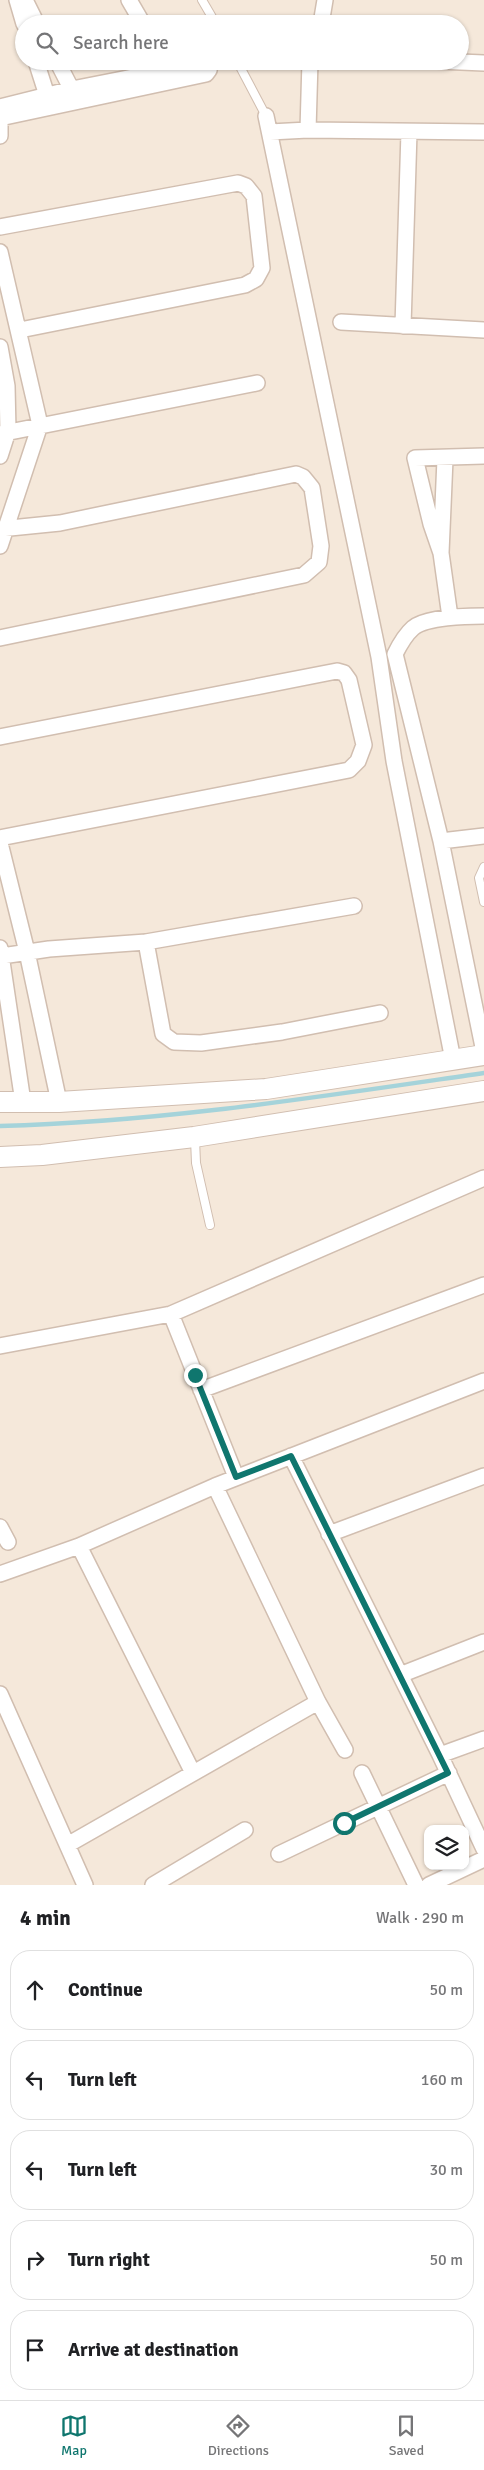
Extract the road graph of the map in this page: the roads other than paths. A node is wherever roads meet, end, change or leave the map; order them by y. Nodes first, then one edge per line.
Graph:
1 (17, 0) edge
2 (25, 0) edge
3 (129, 0) edge
4 (202, 0) edge
5 (325, 0) edge
6 (21, 15) edge
7 (33, 15) edge
8 (138, 15) edge
9 (211, 15) edge
10 (322, 15) edge
11 (469, 62) edge
12 (484, 63) edge
13 (39, 70) edge
14 (62, 70) edge
15 (242, 70) edge
16 (310, 70) edge
17 (170, 71) edge
18 (74, 95) junction
19 (49, 102) junction
20 (0, 107) edge
21 (266, 116) joint
22 (0, 118) edge
23 (0, 122) edge
24 (308, 130) junction
25 (270, 132) junction
26 (409, 132) junction
27 (484, 132) edge
28 (0, 136) edge
29 (0, 227) edge
30 (0, 252) edge
31 (341, 322) dead end
32 (403, 326) junction
33 (20, 330) junction
34 (484, 330) edge
35 (0, 347) edge
36 (257, 383) dead end
37 (40, 425) junction
38 (4, 433) edge
39 (0, 456) edge
40 (484, 456) edge
41 (445, 459) junction
42 (3, 530) edge
43 (0, 546) edge
44 (441, 553) junction
45 (484, 616) edge
46 (450, 617) junction
47 (0, 638) edge
48 (0, 737) edge
49 (484, 836) edge
50 (0, 838) edge
51 (441, 841) junction
52 (0, 843) edge
53 (484, 867) edge
54 (484, 902) edge
55 (354, 906) dead end
56 (146, 942) junction
57 (1, 952) edge
58 (27, 952) junction
59 (380, 1013) dead end
60 (484, 1054) edge
61 (454, 1060) junction
62 (484, 1091) edge
63 (0, 1102) edge
64 (23, 1102) junction
65 (59, 1102) junction
66 (194, 1136) junction
67 (0, 1157) edge
68 (484, 1178) edge
69 (210, 1225) dead end
70 (484, 1285) edge
71 (171, 1314) junction
72 (0, 1346) edge
73 (484, 1381) edge
74 (201, 1390) junction
75 (291, 1456) junction
76 (484, 1476) edge
77 (236, 1477) junction
78 (215, 1486) junction
79 (0, 1527) edge
80 (329, 1534) junction
81 (8, 1542) dead end
82 (80, 1546) junction
83 (0, 1574) edge
84 (484, 1642) edge
85 (400, 1676) junction
86 (0, 1694) edge
87 (318, 1702) junction
88 (484, 1739) edge
89 (345, 1750) dead end
90 (440, 1756) junction
91 (193, 1773) junction
92 (362, 1773) dead end
93 (448, 1773) junction
94 (377, 1807) junction
95 (478, 1827) edge
96 (245, 1830) dead end
97 (69, 1844) junction
98 (484, 1850) edge
99 (278, 1854) dead end
100 (484, 1859) edge
101 (85, 1885) edge
102 (153, 1885) edge
103 (416, 1885) edge
104 (429, 1885) edge

1 - 6 street
2 - 7 street
3 - 8 street
4 - 9 lane
5 - 10 street
11 - 12 street
13 - 19 street
14 - 18 street
15 - 21 lane
16 - 24 street
17 - 18 street
18 - 19 street
19 - 20 street
19 - 22 street
21 - 25 street
23 - 28 street
24 - 25 street
24 - 26 street
25 - 61 street
26 - 27 street
26 - 32 street
29 - 33 street
30 - 33 street
31 - 32 street
32 - 34 street
33 - 37 street
35 - 38 street
36 - 37 street
37 - 38 street
37 - 42 street
38 - 39 street
40 - 41 street
41 - 44 street
41 - 44 street
42 - 43 street
42 - 47 street
44 - 46 street
45 - 46 street
46 - 51 street
48 - 50 street
49 - 51 street
51 - 60 street
52 - 58 street
53 - 54 lane
55 - 56 street
56 - 58 street
56 - 59 street
57 - 58 street
57 - 64 street
58 - 65 street
60 - 61 street
61 - 65 street
62 - 66 street
63 - 64 street
64 - 65 street
66 - 67 street
66 - 69 lane
68 - 71 street
70 - 74 street
71 - 72 street
71 - 74 street
73 - 75 street
74 - 77 street
75 - 77 street
75 - 80 street
76 - 80 street
77 - 78 street
78 - 82 street
78 - 87 street
79 - 81 street
80 - 85 street
82 - 83 street
82 - 91 street
84 - 85 street
85 - 90 street
86 - 97 street
87 - 89 street
87 - 91 street
88 - 90 street
90 - 93 street
91 - 97 street
92 - 94 street
93 - 94 street
93 - 95 street
94 - 99 street
94 - 103 street
95 - 98 street
96 - 102 street
97 - 101 street
100 - 104 street

